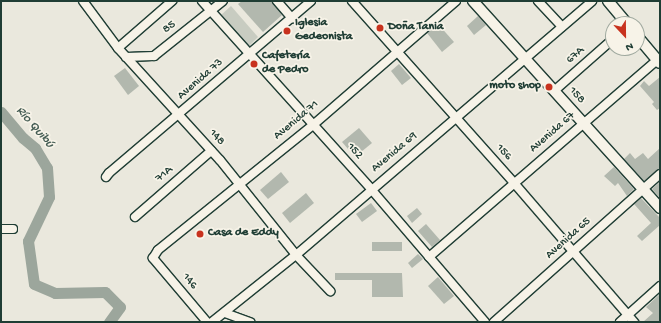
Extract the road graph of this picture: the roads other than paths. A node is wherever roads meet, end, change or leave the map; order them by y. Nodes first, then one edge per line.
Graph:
1 (83, 1) edge
2 (172, 1) edge
3 (202, 1) edge
4 (223, 1) edge
5 (277, 1) edge
6 (311, 1) edge
7 (352, 1) edge
8 (456, 1) edge
9 (473, 1) edge
10 (538, 1) edge
11 (592, 1) edge
12 (608, 1) edge
13 (211, 11) junction
14 (620, 16) edge
15 (292, 18) junction
16 (562, 27) junction
17 (645, 45) edge
18 (605, 46) edge
19 (118, 48) junction
20 (397, 51) junction
21 (250, 54) junction
22 (126, 57) junction
23 (526, 58) junction
24 (659, 61) edge
25 (554, 90) junction
26 (179, 115) junction
27 (456, 118) junction
28 (583, 124) junction
29 (313, 125) junction
30 (211, 151) junction
31 (660, 174) edge
32 (106, 177) dead end
33 (514, 183) junction
34 (241, 184) junction
35 (371, 189) junction
36 (643, 190) junction
37 (660, 208) edge
38 (135, 217) dead end
39 (14, 228) dead end
40 (1, 229) edge
41 (574, 251) junction
42 (296, 255) junction
43 (429, 257) junction
44 (153, 258) joint
45 (660, 286) edge
46 (330, 291) dead end
47 (225, 313) junction
48 (628, 315) junction
49 (207, 322) edge
50 (212, 322) edge
51 (250, 322) edge
52 (485, 322) edge
53 (494, 322) edge
54 (620, 322) edge
55 (634, 322) edge

1 - 19 street, 148
2 - 19 street
3 - 13 street, 152
4 - 13 street, 85
5 - 15 street
6 - 15 street, Avenida 73
7 - 20 street, 156
8 - 20 street, Avenida 71
9 - 23 main road, 158
10 - 16 street
11 - 16 street, Avenida 69
12 - 14 main road
13 - 21 street, 152
13 - 22 street, 85
15 - 21 street, Avenida 73
16 - 23 street, Avenida 69
17 - 24 main road
18 - 25 street, 67A
19 - 22 street, 148
20 - 27 street, 156
20 - 29 street, Avenida 71
21 - 26 street, Avenida 73
21 - 29 street, 152
22 - 26 street, 148
23 - 25 main road, 158
23 - 27 street, Avenida 69
24 - 28 street, Avenida 67
25 - 28 main road, 158
26 - 30 street, 148
26 - 32 street, Avenida 73
27 - 33 street, 156
27 - 35 street, Avenida 69
28 - 33 street, Avenida 67
28 - 36 main road, 158
29 - 34 street, Avenida 71
29 - 35 street, 152
30 - 34 street, 148
30 - 38 street, 71A
31 - 36 street, Avenida 65
33 - 41 street, 156
33 - 43 street, Avenida 67
34 - 42 street, 148
34 - 44 street, Avenida 71
35 - 42 street, Avenida 69
35 - 43 street, 152
36 - 37 main road, 158
36 - 41 street, Avenida 65
39 - 40 street
41 - 48 street, 156
41 - 53 street, Avenida 65
42 - 46 street, 148
42 - 47 street, Avenida 69
43 - 52 street, 152
44 - 49 street, 146
45 - 48 street
47 - 50 street, Avenida 69
47 - 51 street
48 - 54 street
48 - 55 street, 156

